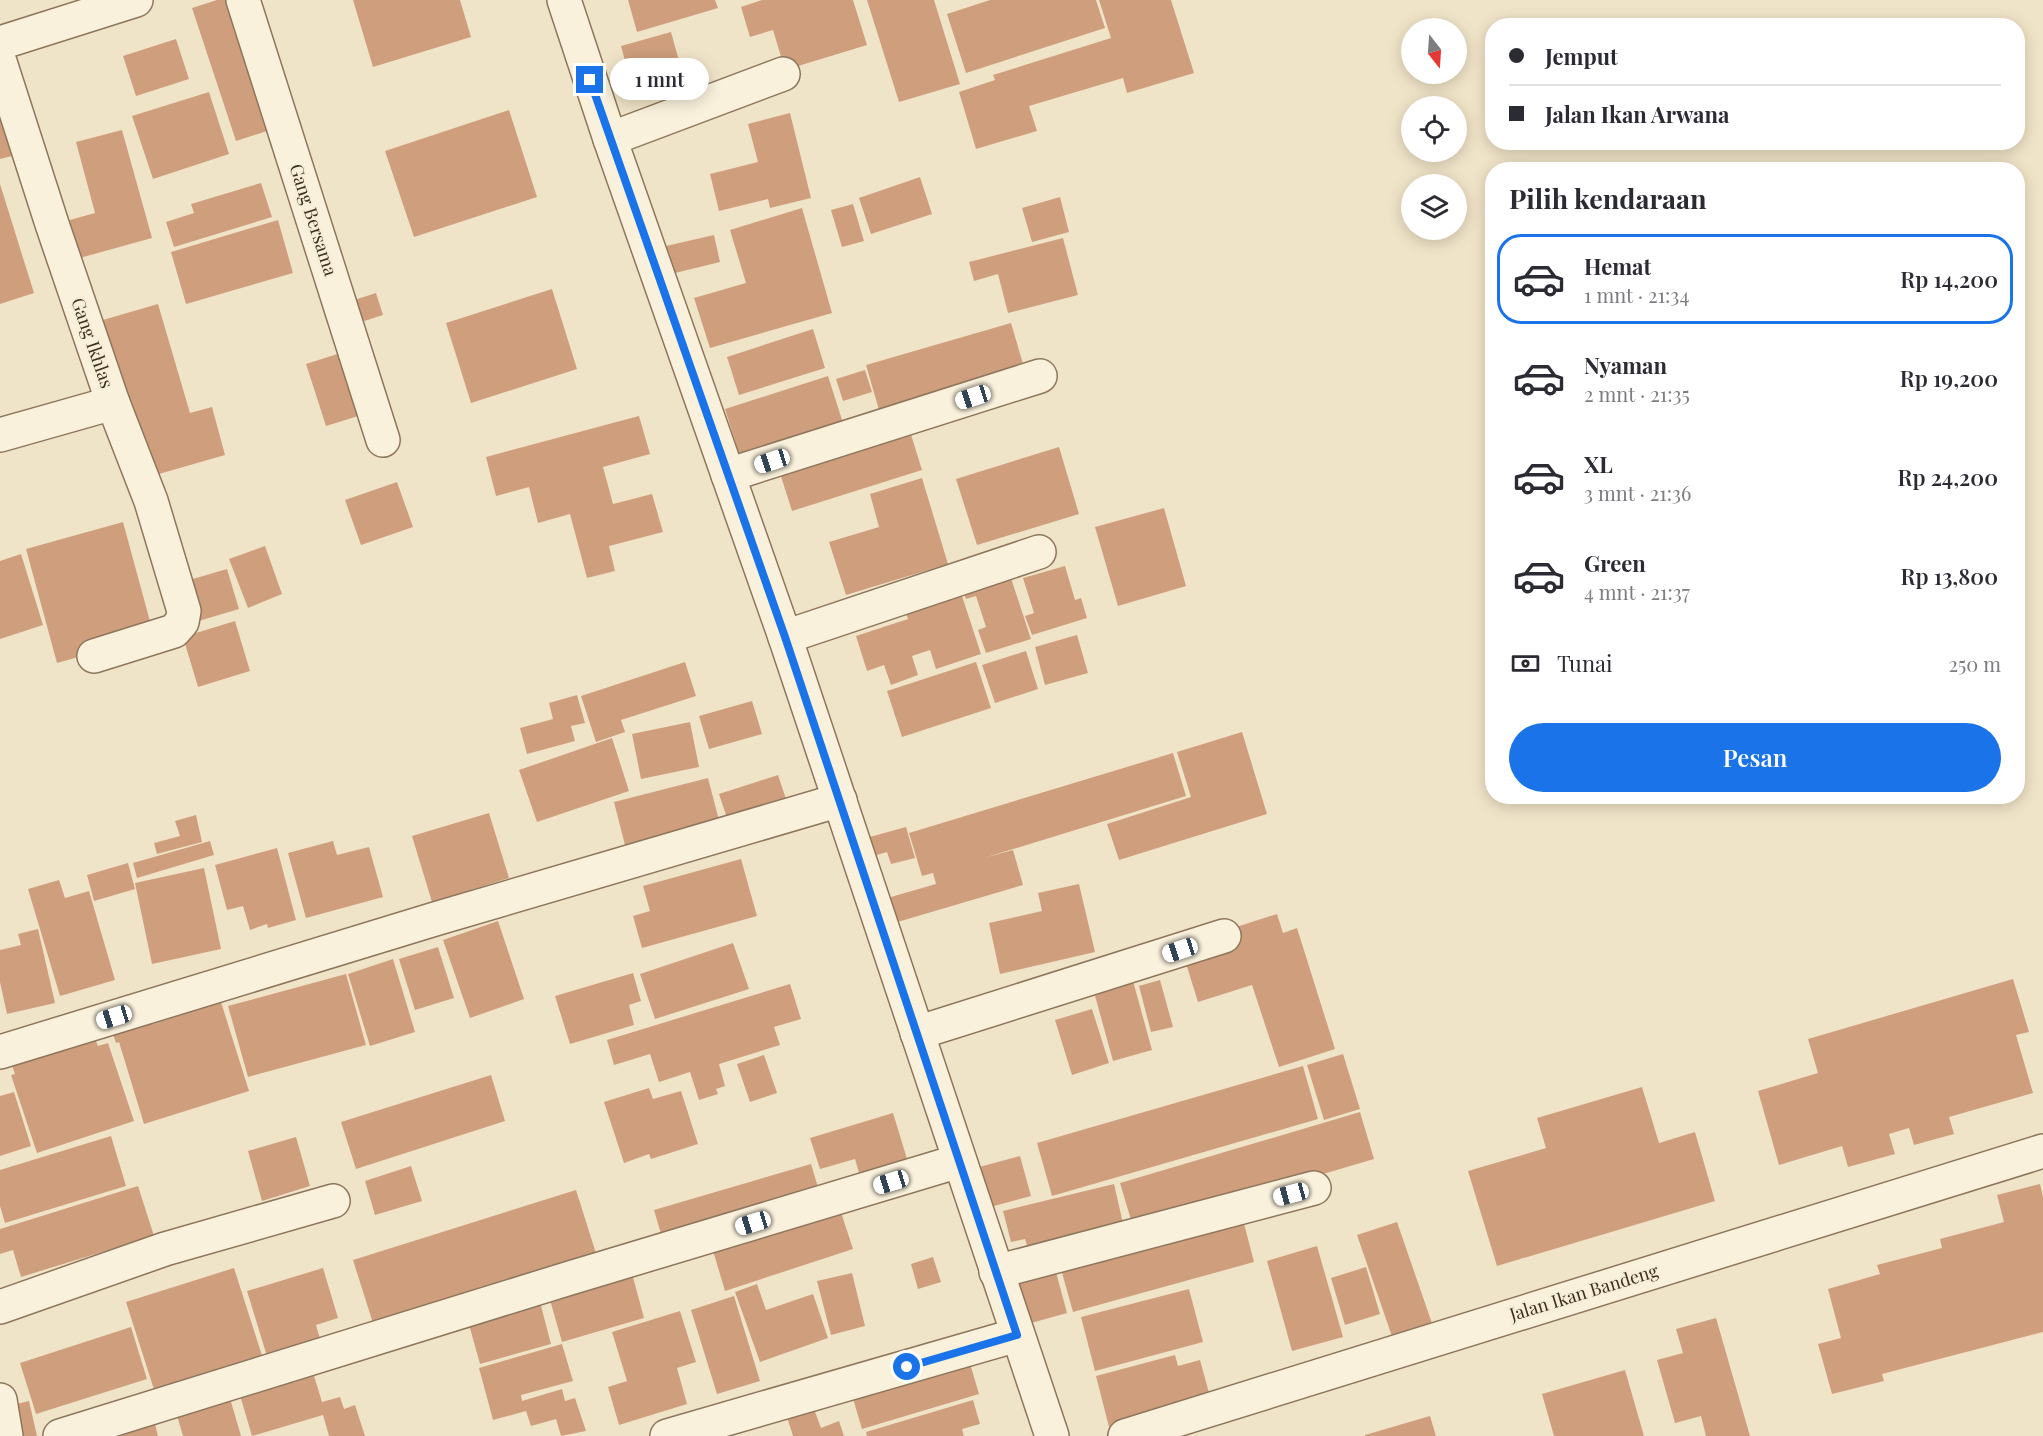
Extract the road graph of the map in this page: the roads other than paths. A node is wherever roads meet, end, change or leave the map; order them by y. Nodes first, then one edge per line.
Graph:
1 (136, 0) edge
2 (243, 0) edge
3 (564, 0) edge
4 (0, 43) edge
5 (0, 62) edge
6 (783, 74) dead end
7 (610, 139) junction
8 (1040, 376) dead end
9 (113, 403) junction
10 (0, 435) edge
11 (383, 440) dead end
12 (728, 475) junction
13 (1040, 552) dead end
14 (785, 637) junction
15 (94, 656) dead end
16 (840, 800) junction
17 (1224, 936) dead end
18 (917, 1034) junction
19 (0, 1052) edge
20 (2043, 1151) edge
21 (959, 1161) junction
22 (1314, 1188) dead end
23 (333, 1201) dead end
24 (996, 1272) junction
25 (0, 1306) edge
26 (1017, 1335) junction
27 (0, 1400) edge
28 (6, 1436) edge
29 (60, 1436) edge
30 (667, 1436) edge
31 (1052, 1436) edge
32 (1125, 1436) edge

1 - 4 street
2 - 11 street, Gang Bersama
3 - 7 street
5 - 9 street, Gang Ikhlas
6 - 7 street
7 - 12 street
8 - 12 street
9 - 10 street
9 - 15 street, Gang Ikhlas
12 - 14 street
13 - 14 street
14 - 16 street
16 - 18 street
16 - 19 street
17 - 18 street
18 - 21 street
20 - 32 street, Jalan Ikan Bandeng
21 - 24 street
21 - 29 street
22 - 24 street
23 - 25 street
24 - 26 street
26 - 30 street
26 - 31 street
27 - 28 street

